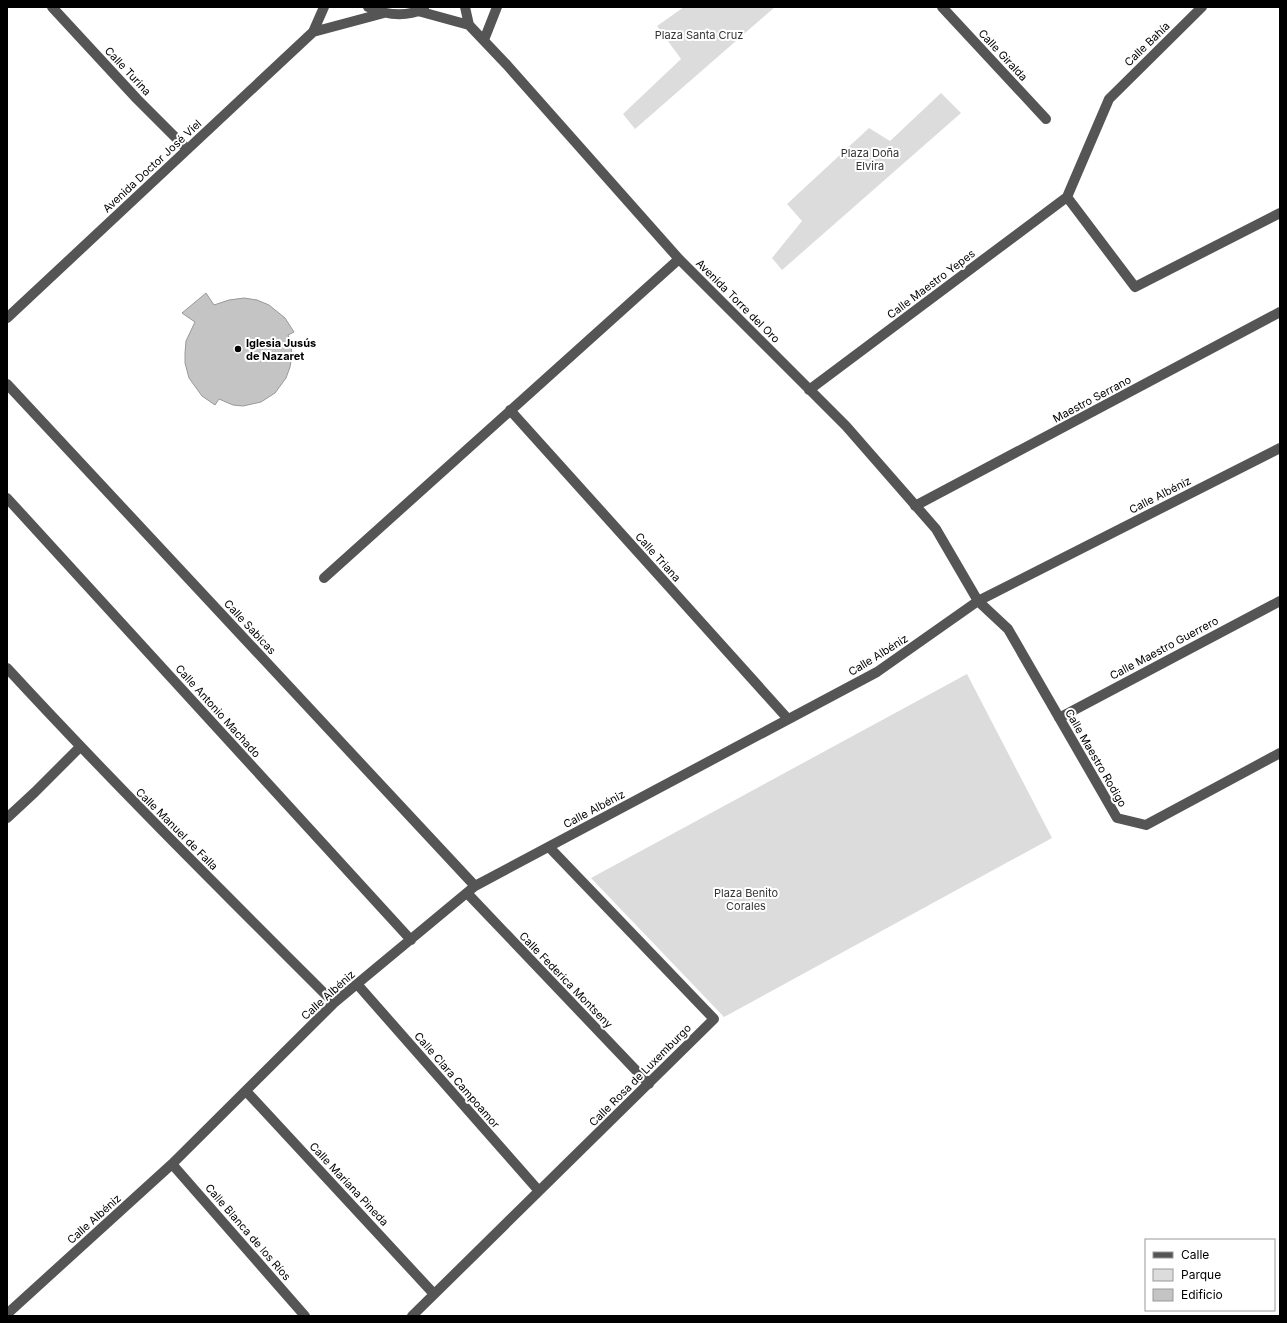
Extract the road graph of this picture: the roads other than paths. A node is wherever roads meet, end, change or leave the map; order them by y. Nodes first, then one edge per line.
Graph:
1 (52, 7) edge
2 (324, 7) edge
3 (368, 7) edge
4 (465, 7) edge
5 (497, 7) edge
6 (942, 7) edge
7 (1202, 7) edge
8 (423, 9) edge
9 (384, 13) junction
10 (469, 25) junction
11 (313, 32) junction
12 (484, 40) junction
13 (1046, 119) dead end
14 (187, 149) junction
15 (1067, 197) junction
16 (1280, 213) edge
17 (679, 259) junction
18 (1280, 312) edge
19 (7, 318) edge
20 (7, 384) edge
21 (809, 390) junction
22 (510, 410) junction
23 (1280, 448) edge
24 (7, 498) edge
25 (915, 506) junction
26 (324, 578) dead end
27 (1280, 600) edge
28 (978, 601) junction
29 (7, 668) edge
30 (1059, 718) junction
31 (788, 719) junction
32 (80, 747) junction
33 (1280, 753) edge
34 (7, 818) edge
35 (549, 847) junction
36 (475, 886) junction
37 (467, 893) junction
38 (411, 940) junction
39 (357, 984) junction
40 (334, 1003) junction
41 (649, 1084) junction
42 (246, 1091) junction
43 (172, 1164) junction
44 (539, 1192) junction
45 (434, 1294) junction
46 (7, 1314) edge
47 (305, 1316) edge
48 (412, 1316) edge

1 - 14 street, Calle Turina
2 - 11 street, Avenida Doctor José Viel
3 - 9 street
4 - 10 street
5 - 12 street
6 - 13 street, Calle Giralda
7 - 15 street, Calle Bahía
8 - 9 street
8 - 10 street, Avenida Torre del Oro
9 - 11 street, Avenida Doctor José Viel
10 - 12 street, Avenida Torre del Oro
11 - 14 street, Avenida Doctor José Viel
12 - 17 street, Avenida Torre del Oro
14 - 19 street, Avenida Doctor José Viel
15 - 16 street
15 - 21 street, Calle Maestro Yepes
17 - 21 street, Avenida Torre del Oro
17 - 22 street
18 - 25 street, Maestro Serrano
20 - 36 street, Calle Sabicas
21 - 25 street, Avenida Torre del Oro
22 - 26 street
22 - 31 street, Calle Triana
23 - 28 street, Calle Albéniz
24 - 38 street, Calle Antonio Machado
25 - 28 street, Avenida Torre del Oro
27 - 30 street, Calle Maestro Guerrero
28 - 30 street, Calle Maestro Rodigo
28 - 31 street, Calle Albéniz
29 - 32 street, Calle Manuel de Falla
30 - 33 street, Calle Maestro Rodigo
31 - 35 street, Calle Albéniz
32 - 34 street
32 - 40 street, Calle Manuel de Falla
35 - 36 street, Calle Albéniz
35 - 41 street, Calle Rosa de Luxemburgo
36 - 37 street, Calle Albéniz
37 - 38 street, Calle Albéniz
37 - 41 street, Calle Federica Montseny
38 - 39 street, Calle Albéniz
39 - 40 street, Calle Albéniz
39 - 44 street, Calle Clara Campoamor
40 - 42 street, Calle Albéniz
41 - 44 street, Calle Rosa de Luxemburgo
42 - 43 street, Calle Albéniz
42 - 45 street, Calle Mariana Pineda
43 - 46 street, Calle Albéniz
43 - 47 street, Calle Blanca de los Ríos
44 - 45 street, Calle Rosa de Luxemburgo
45 - 48 street, Calle Rosa de Luxemburgo

